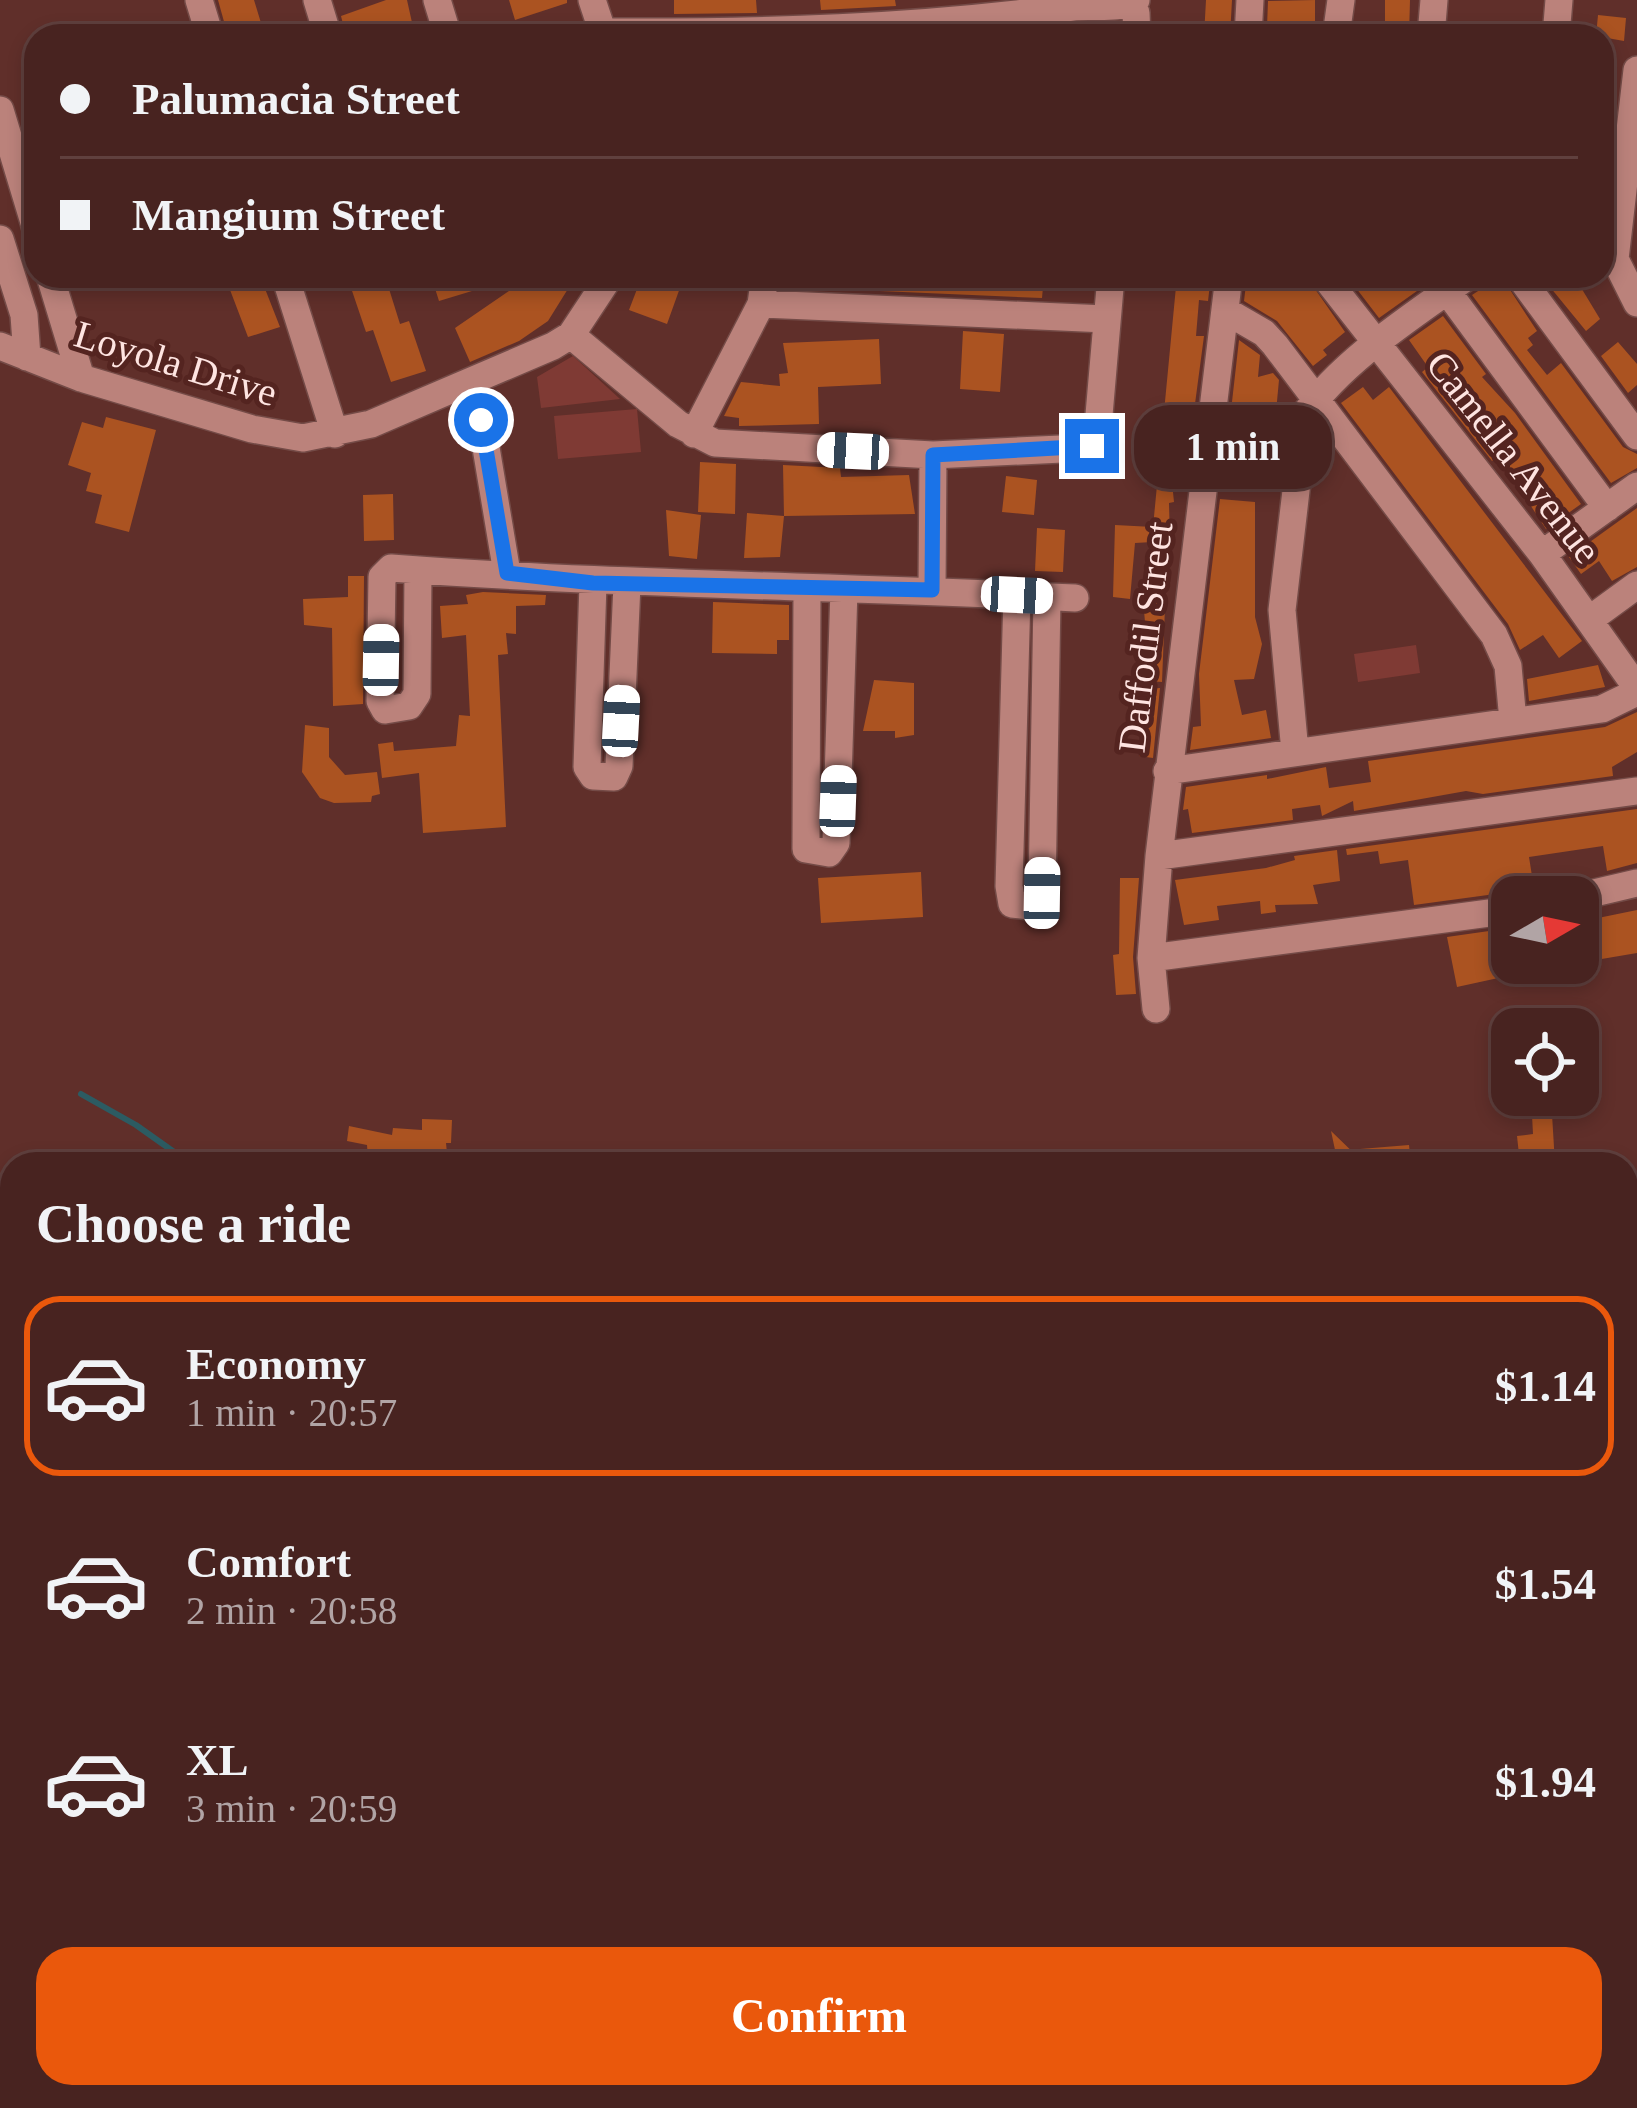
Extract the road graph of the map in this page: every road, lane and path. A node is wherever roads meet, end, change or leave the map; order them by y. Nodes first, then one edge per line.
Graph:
1 (1133, 3) edge
2 (946, 24) edge
3 (1637, 70) edge
4 (0, 110) edge
5 (24, 189) edge
6 (1614, 202) edge
7 (0, 239) edge
8 (1614, 244) edge
9 (54, 288) edge
10 (298, 288) edge
11 (602, 288) edge
12 (1110, 288) edge
13 (1227, 288) edge
14 (1333, 288) edge
15 (1452, 288) edge
16 (1460, 288) edge
17 (1528, 288) edge
18 (763, 290) edge
19 (1637, 303) edge
20 (1226, 311) junction
21 (1106, 319) junction
22 (571, 335) junction
23 (1378, 345) junction
24 (0, 346) edge
25 (28, 356) junction
26 (81, 377) junction
27 (475, 382) junction
28 (1317, 397) junction
29 (335, 434) junction
30 (694, 434) junction
31 (1637, 436) edge
32 (933, 455) junction
33 (1637, 486) edge
34 (1606, 508) junction
35 (1542, 554) junction
36 (418, 570) dead end
37 (507, 573) junction
38 (593, 583) junction
39 (627, 584) junction
40 (1637, 585) edge
41 (807, 588) junction
42 (844, 589) junction
43 (932, 590) junction
44 (1017, 595) junction
45 (1588, 620) junction
46 (1637, 690) edge
47 (1513, 721) junction
48 (1295, 752) junction
49 (1167, 771) junction
50 (1637, 791) edge
51 (1159, 856) junction
52 (1637, 883) edge
53 (1599, 892) edge
54 (1491, 913) edge
55 (1151, 958) junction
56 (1156, 1009) dead end

1 - 2 street
3 - 6 street
4 - 5 street
7 - 25 street
8 - 19 street
9 - 26 street
10 - 29 street
11 - 22 street
12 - 21 street
13 - 20 street, Daffodil Street
14 - 23 street, Camella Avenue
15 - 23 street
16 - 34 street
17 - 31 street
18 - 21 street
18 - 30 street
20 - 28 street
20 - 49 street, Daffodil Street
21 - 32 street
22 - 27 street, Loyola Drive
22 - 30 street
23 - 28 street
23 - 35 street, Camella Avenue
24 - 25 street, Loyola Drive
25 - 26 street, Loyola Drive
26 - 29 street, Loyola Drive
27 - 29 street, Loyola Drive
27 - 37 street
28 - 47 street
28 - 48 street
30 - 32 street
32 - 43 street
33 - 34 street
34 - 35 street
35 - 45 street, Camella Avenue
36 - 37 street
37 - 38 street
38 - 39 street
38 - 39 street
39 - 41 street
40 - 45 street
41 - 42 street
41 - 42 street
42 - 43 street
43 - 44 street
44 - 44 street
45 - 46 street, Camella Avenue
46 - 47 street
47 - 48 street
48 - 49 street
49 - 51 street, Daffodil Street
50 - 51 street
51 - 55 street, Daffodil Street
52 - 53 street
54 - 55 street
55 - 56 street, Daffodil Street

